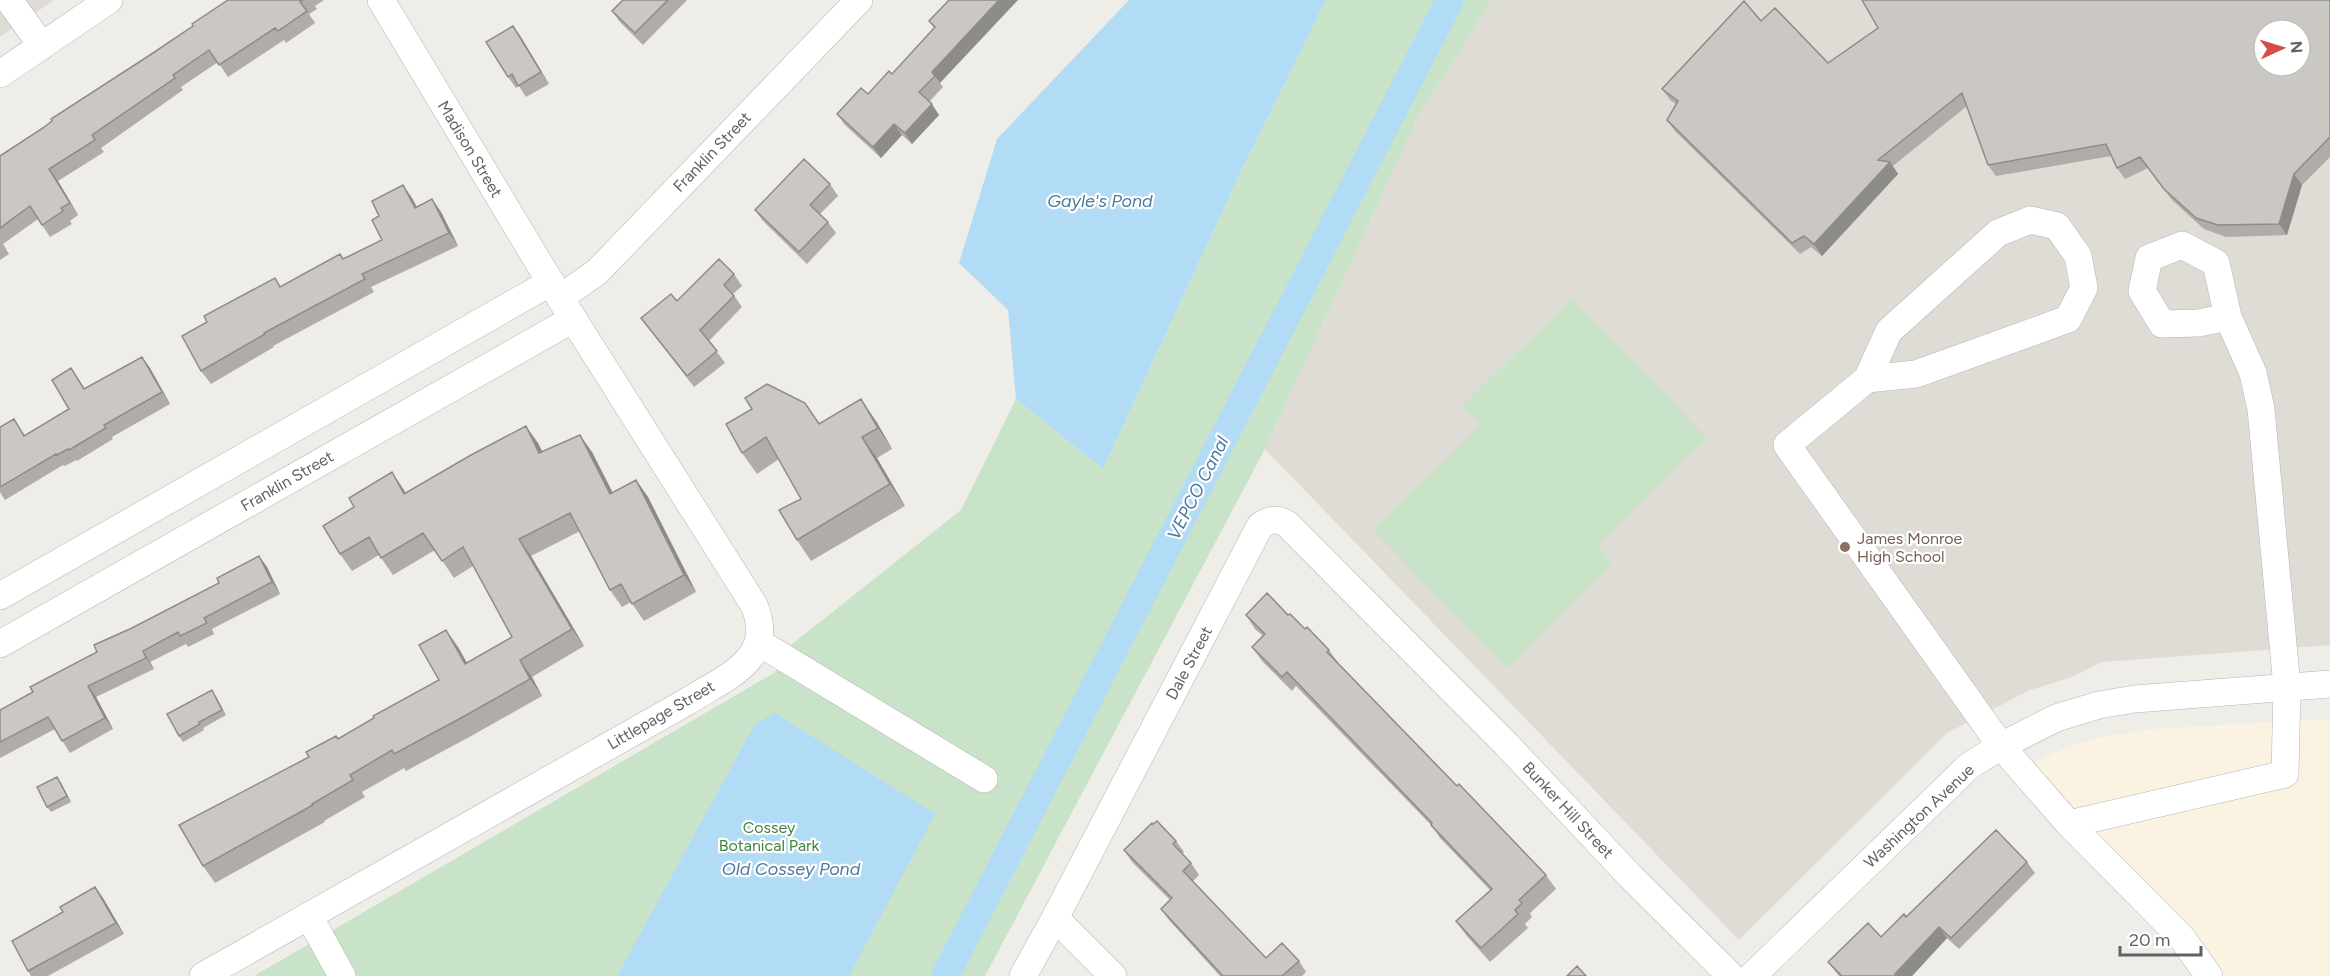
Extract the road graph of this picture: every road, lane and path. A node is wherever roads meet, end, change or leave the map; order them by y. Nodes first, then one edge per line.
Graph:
1 (9, 0) edge
2 (109, 0) edge
3 (381, 0) edge
4 (859, 0) edge
5 (42, 46) junction
6 (0, 75) edge
7 (561, 300) junction
8 (2228, 317) dead end
9 (1867, 379) junction
10 (0, 596) edge
11 (758, 642) junction
12 (0, 644) edge
13 (1406, 644) joint
14 (2330, 684) edge
15 (2287, 687) junction
16 (2001, 746) junction
17 (984, 779) dead end
18 (2069, 824) junction
19 (309, 916) junction
20 (1056, 918) junction
21 (203, 976) edge
22 (342, 976) edge
23 (1023, 976) edge
24 (1113, 976) edge
25 (1731, 976) edge
26 (1752, 976) edge
27 (2209, 976) edge

1 - 5 street
2 - 5 street
3 - 7 street, Madison Street
4 - 7 street, Franklin Street
5 - 6 street
7 - 10 street, Franklin Street
7 - 11 street
7 - 12 street, Franklin Street
8 - 15 street
9 - 9 street
9 - 16 street
11 - 17 street
11 - 19 street, Littlepage Street
13 - 20 street, Dale Street
13 - 25 street, Bunker Hill Street
14 - 15 street, Washington Avenue
15 - 16 street, Washington Avenue
15 - 18 street
16 - 18 street
16 - 26 street, Washington Avenue
18 - 27 street
19 - 21 street, Littlepage Street
19 - 22 street
20 - 23 street, Dale Street
20 - 24 street

